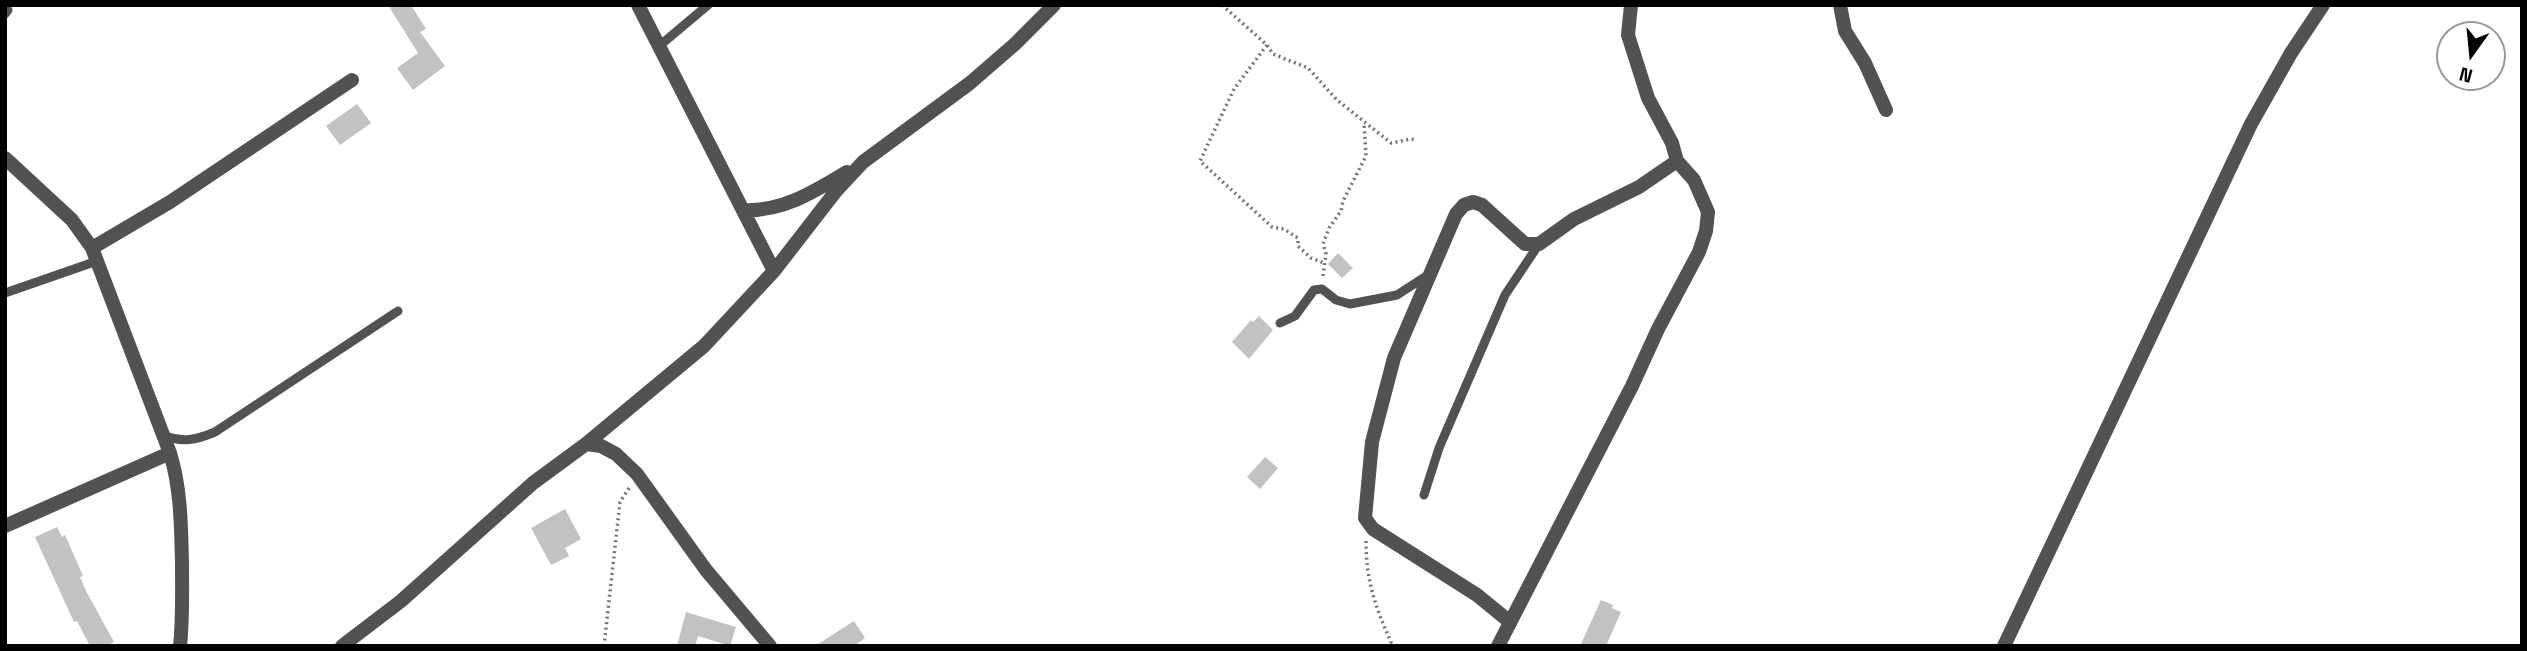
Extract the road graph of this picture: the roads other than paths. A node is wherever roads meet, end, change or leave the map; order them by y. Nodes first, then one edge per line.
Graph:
1 (638, 5) edge
2 (708, 5) edge
3 (1054, 5) edge
4 (1631, 5) edge
5 (1840, 5) edge
6 (2323, 5) edge
7 (658, 47) junction
8 (352, 79) dead end
9 (1886, 110) dead end
10 (5, 158) edge
11 (1676, 161) junction
12 (863, 162) junction
13 (743, 210) junction
14 (1539, 244) junction
15 (94, 255) junction
16 (774, 271) junction
17 (1428, 275) junction
18 (5, 293) edge
19 (398, 310) dead end
20 (1280, 323) dead end
21 (163, 435) junction
22 (586, 444) junction
23 (170, 453) junction
24 (1424, 495) dead end
25 (5, 526) edge
26 (1510, 622) junction
27 (180, 646) edge
28 (342, 646) edge
29 (770, 646) edge
30 (1499, 646) edge
31 (2004, 646) edge

1 - 7 street
2 - 7 lane
3 - 12 street
4 - 11 street
5 - 9 street
6 - 31 street
7 - 13 street
8 - 15 street
10 - 15 street
11 - 14 street
11 - 26 street
12 - 13 street
12 - 16 street
13 - 16 street
14 - 17 street
14 - 24 lane
15 - 18 lane
15 - 21 street
16 - 22 street
17 - 20 lane
17 - 26 street
19 - 21 lane
21 - 23 street
22 - 28 street
22 - 29 street
23 - 25 street
23 - 27 street
26 - 30 street

